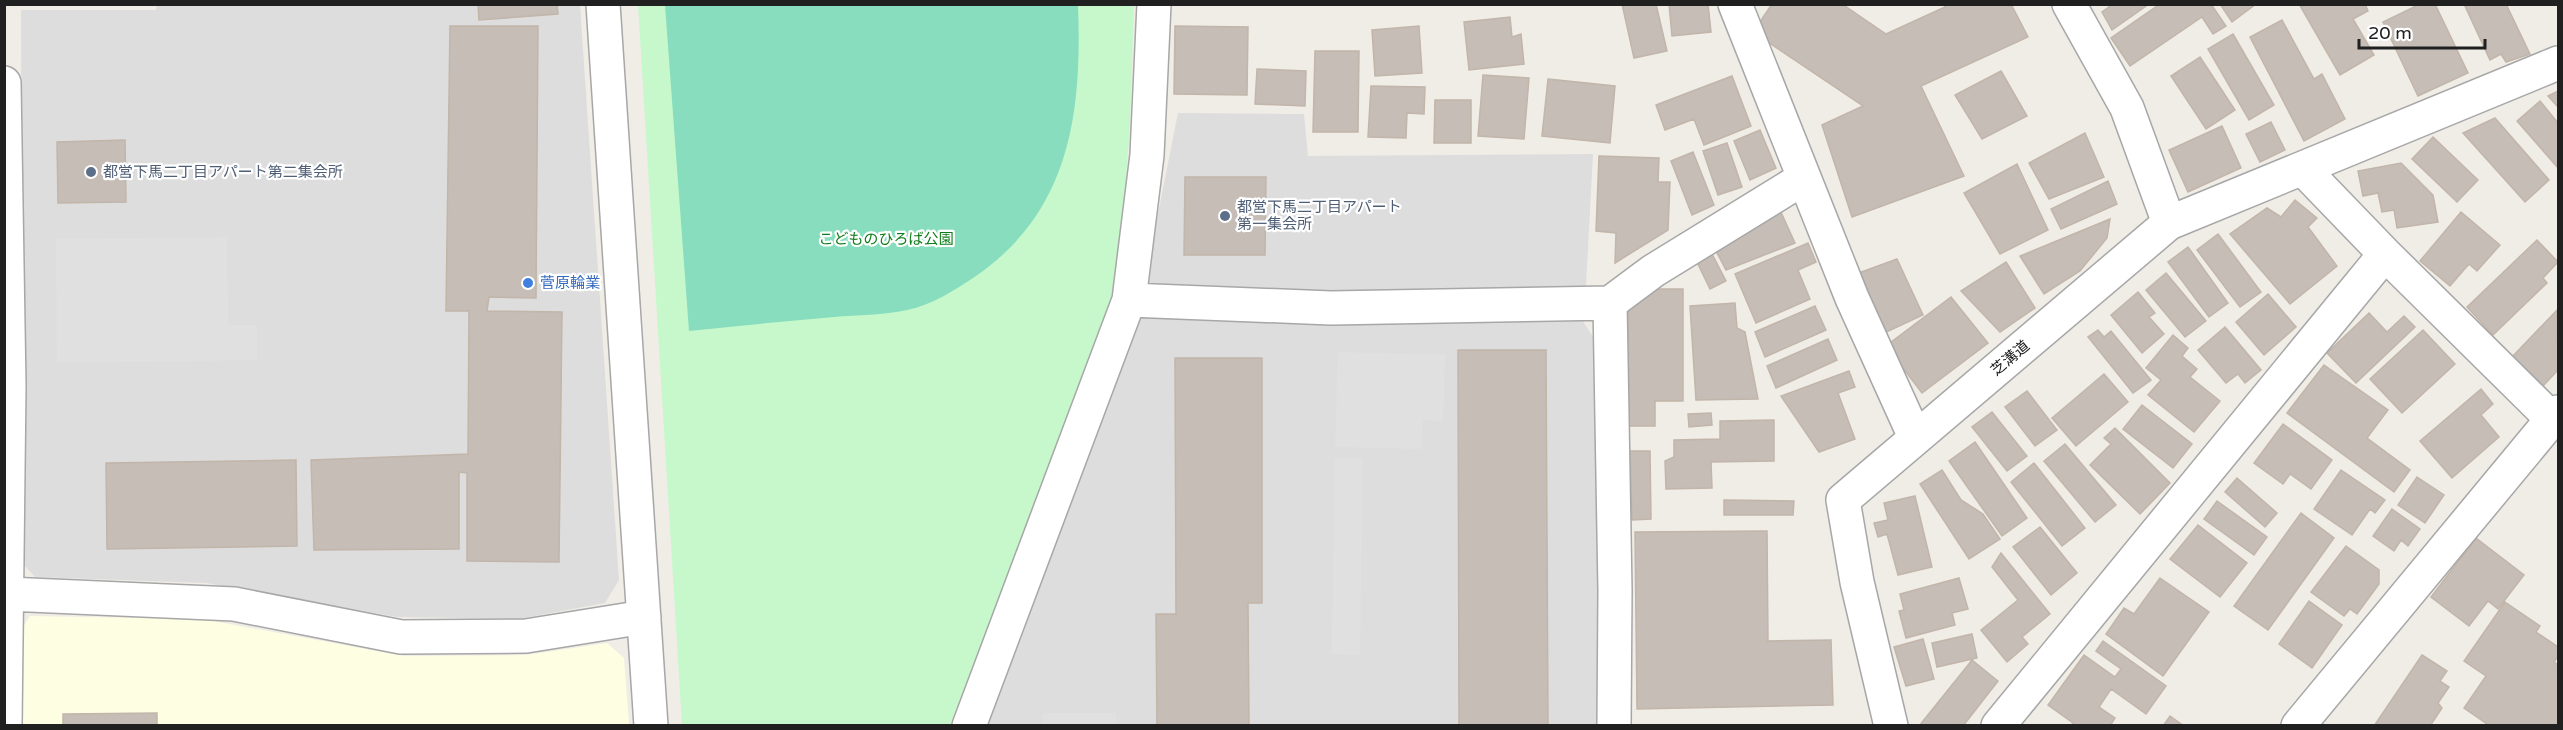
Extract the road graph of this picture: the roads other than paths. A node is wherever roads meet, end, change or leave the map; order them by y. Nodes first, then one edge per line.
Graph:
1 (603, 4) edge
2 (1154, 4) edge
3 (1735, 4) edge
4 (2079, 9) edge
5 (2559, 63) edge
6 (4, 83) edge
7 (2303, 169) junction
8 (1804, 178) junction
9 (2169, 224) junction
10 (2385, 254) junction
11 (1129, 300) junction
12 (1610, 303) junction
13 (2556, 417) edge
14 (1916, 437) junction
15 (7, 594) junction
16 (644, 617) junction
17 (5, 726) edge
18 (651, 726) edge
19 (969, 726) edge
20 (1614, 726) edge
21 (1891, 726) edge
22 (1998, 726) edge
23 (2298, 726) edge

1 - 16 street
2 - 11 street
3 - 8 street
4 - 9 street
5 - 7 street, 芝溝道
6 - 15 street
7 - 9 street, 芝溝道
7 - 10 street
8 - 12 street
8 - 14 street
9 - 14 street, 芝溝道
10 - 13 street
10 - 22 street
11 - 12 street
11 - 19 street
12 - 20 street
13 - 23 street
14 - 21 street, 芝溝道
15 - 16 street
15 - 17 street
16 - 18 street

